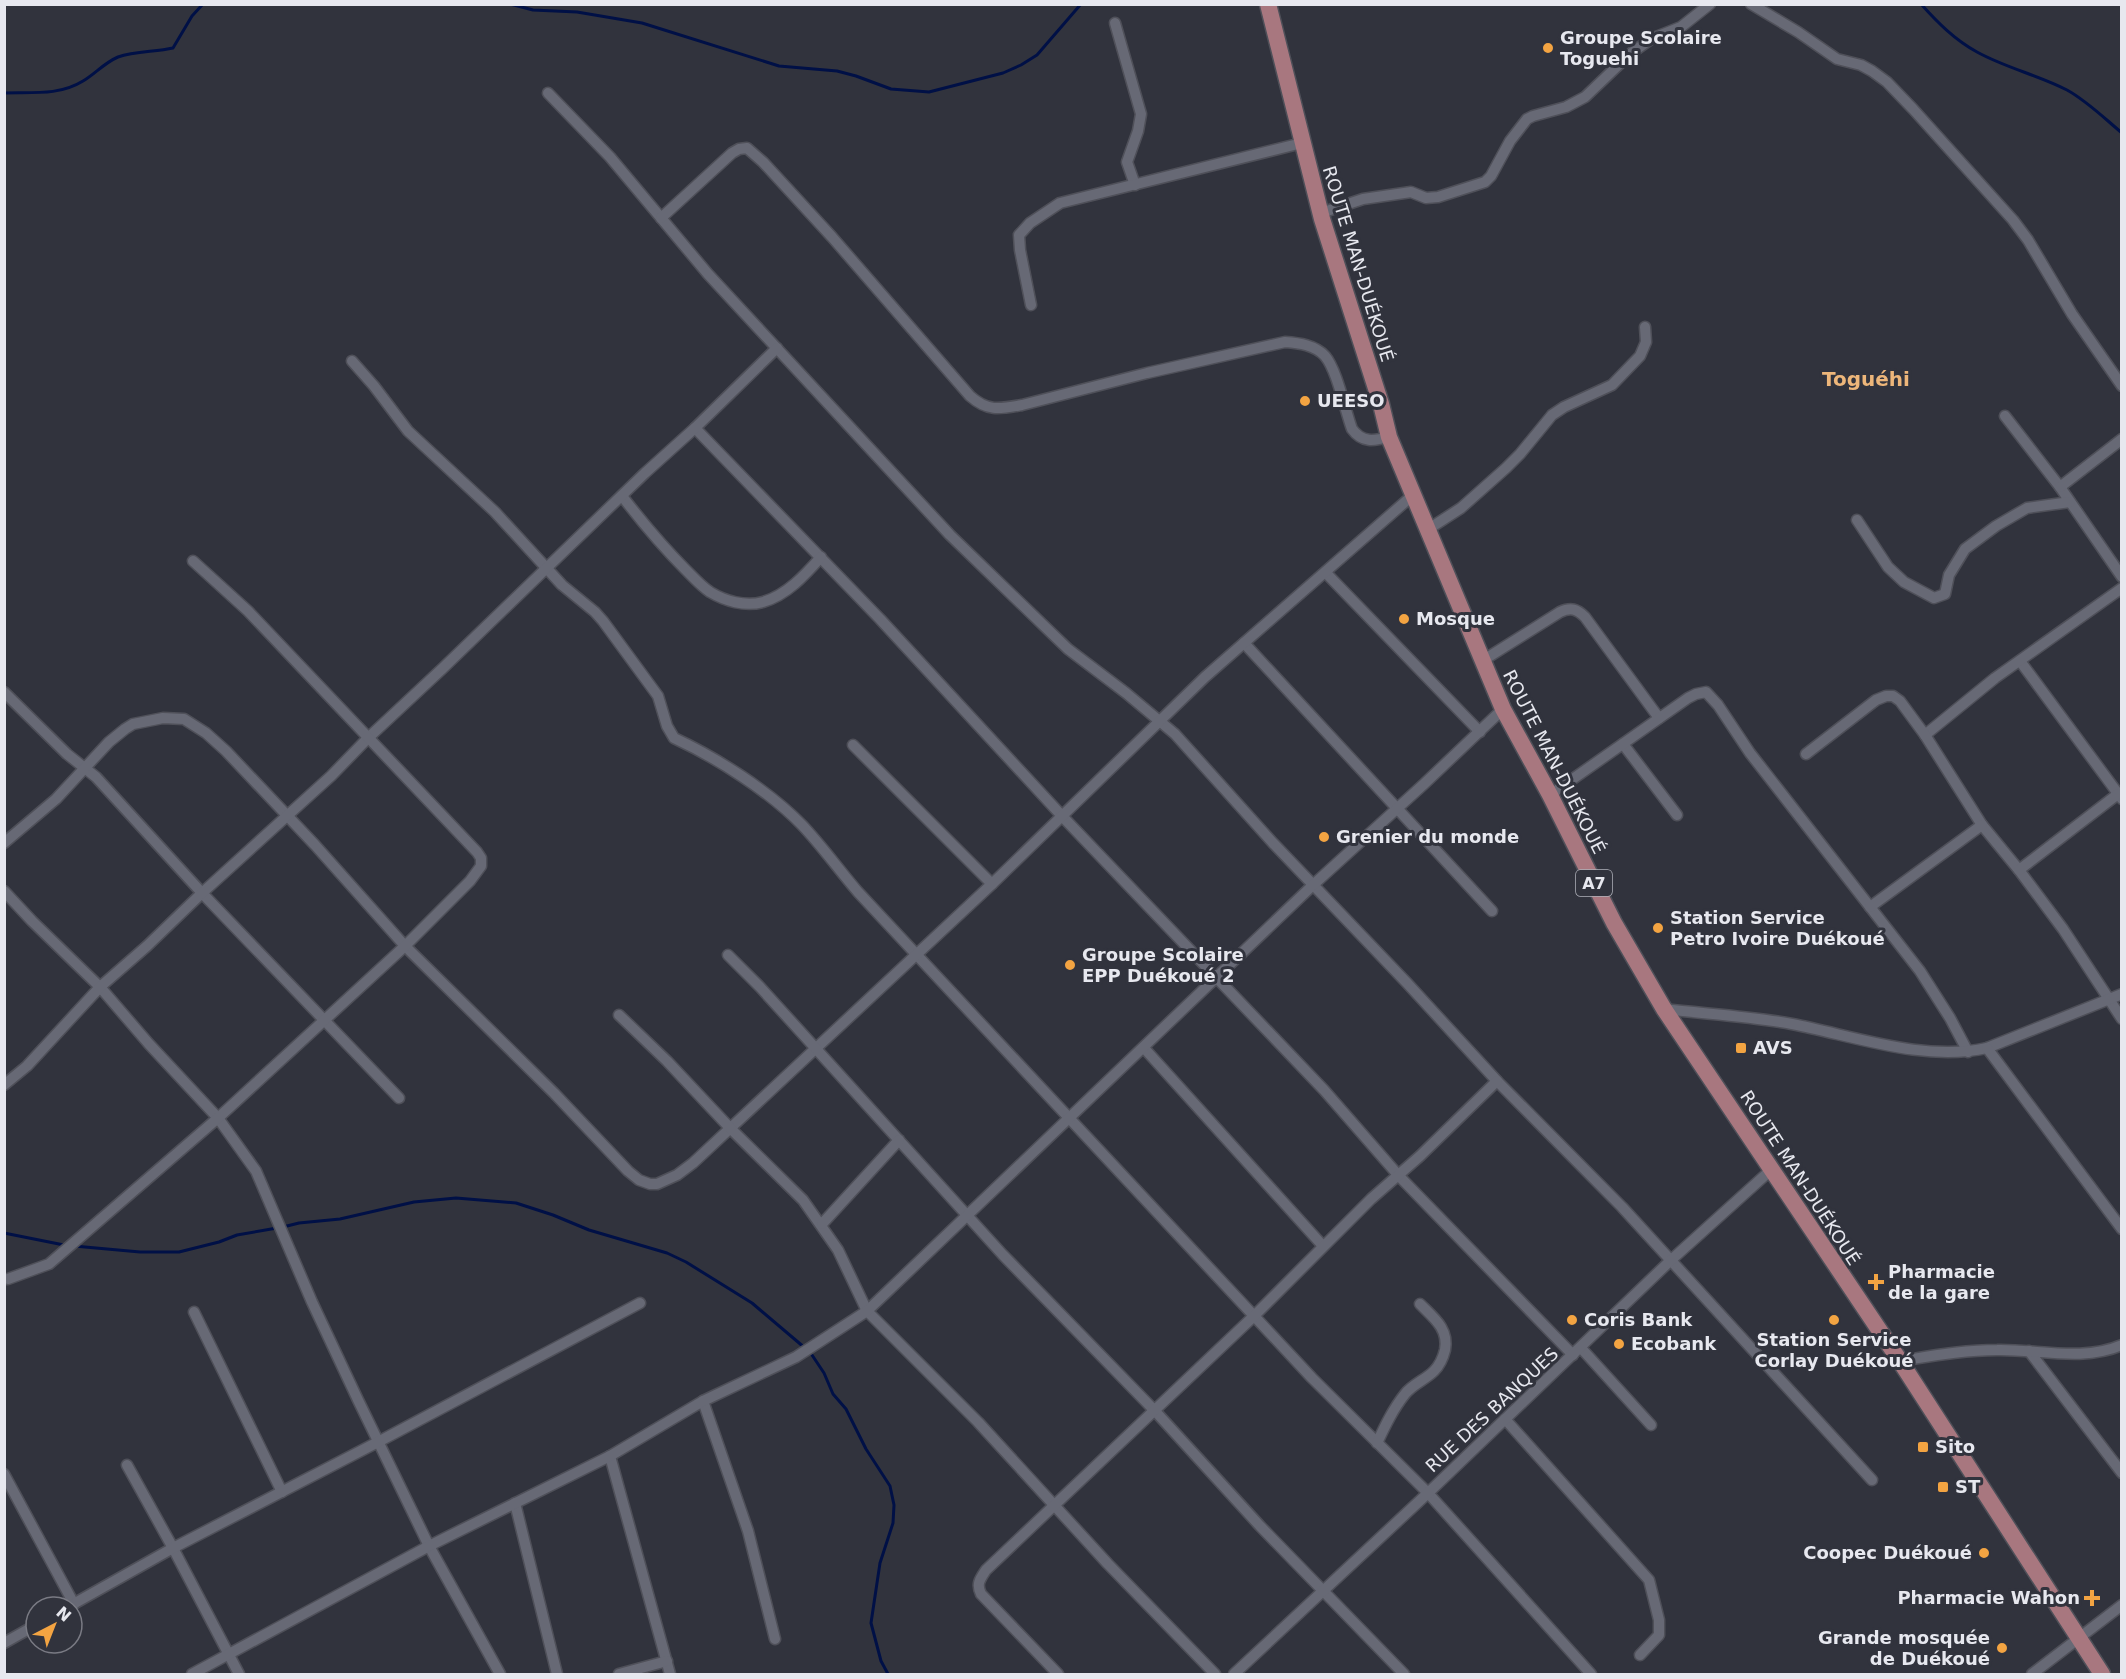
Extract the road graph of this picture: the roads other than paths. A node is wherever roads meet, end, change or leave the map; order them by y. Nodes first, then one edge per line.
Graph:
1 (1268, 4) edge
2 (1710, 4) edge
3 (1751, 4) edge
4 (1115, 23) dead end
5 (548, 93) dead end
6 (1302, 143) junction
7 (1135, 184) junction
8 (1321, 213) junction
9 (661, 218) junction
10 (1031, 305) dead end
11 (1645, 327) dead end
12 (777, 348) junction
13 (352, 361) dead end
14 (2121, 386) edge
15 (2005, 416) dead end
16 (695, 428) junction
17 (1389, 436) junction
18 (2121, 439) edge
19 (2060, 487) junction
20 (1413, 495) junction
21 (622, 496) junction
22 (2070, 502) junction
23 (1857, 520) dead end
24 (1427, 530) junction
25 (821, 557) junction
26 (193, 561) dead end
27 (546, 569) junction
28 (1326, 573) junction
29 (2121, 577) edge
30 (2121, 588) edge
31 (1244, 643) junction
32 (1482, 661) junction
33 (2020, 661) junction
34 (4, 692) edge
35 (1503, 709) junction
36 (1659, 718) junction
37 (1160, 720) junction
38 (1480, 732) junction
39 (1924, 735) junction
40 (368, 738) junction
41 (1623, 744) junction
42 (853, 745) dead end
43 (1806, 754) dead end
44 (84, 768) junction
45 (1550, 795) junction
46 (2120, 796) edge
47 (1395, 809) junction
48 (1677, 814) dead end
49 (286, 815) junction
50 (1062, 816) junction
51 (1982, 825) junction
52 (4, 843) edge
53 (2019, 870) junction
54 (992, 884) junction
55 (1313, 885) junction
56 (4, 891) edge
57 (202, 893) junction
58 (1870, 908) junction
59 (1492, 911) dead end
60 (405, 946) junction
61 (917, 953) junction
62 (728, 955) dead end
63 (1216, 978) junction
64 (100, 987) junction
65 (2121, 994) edge
66 (2109, 1000) junction
67 (1664, 1009) junction
68 (619, 1015) dead end
69 (2121, 1019) edge
70 (325, 1020) junction
71 (1144, 1048) junction
72 (1987, 1048) junction
73 (814, 1049) junction
74 (1968, 1052) junction
75 (1497, 1081) junction
76 (4, 1085) edge
77 (399, 1098) dead end
78 (218, 1118) junction
79 (1071, 1118) junction
80 (730, 1128) junction
81 (899, 1140) junction
82 (1772, 1169) junction
83 (1398, 1176) junction
84 (968, 1215) junction
85 (822, 1224) junction
86 (2121, 1229) edge
87 (1323, 1246) junction
88 (1670, 1261) junction
89 (8, 1279) dead end
90 (640, 1303) dead end
91 (1420, 1304) dead end
92 (867, 1311) junction
93 (194, 1312) dead end
94 (1254, 1316) junction
95 (2121, 1345) edge
96 (2028, 1351) junction
97 (1577, 1352) junction
98 (1899, 1361) junction
99 (703, 1401) junction
100 (1155, 1411) junction
101 (1505, 1419) junction
102 (1651, 1425) dead end
103 (378, 1442) junction
104 (1377, 1443) junction
105 (610, 1456) junction
106 (127, 1465) dead end
107 (2121, 1473) edge
108 (4, 1474) edge
109 (1872, 1480) dead end
110 (282, 1492) junction
111 (1428, 1493) junction
112 (515, 1503) junction
113 (1053, 1504) junction
114 (429, 1546) junction
115 (173, 1548) junction
116 (1322, 1591) junction
117 (66, 1595) edge
118 (84, 1598) edge
119 (2121, 1605) edge
120 (24, 1632) edge
121 (2079, 1638) junction
122 (775, 1639) dead end
123 (4, 1643) edge
124 (229, 1654) junction
125 (1640, 1655) dead end
126 (667, 1661) junction
127 (192, 1674) edge
128 (239, 1674) edge
129 (500, 1674) edge
130 (557, 1674) edge
131 (619, 1674) edge
132 (670, 1674) edge
133 (1058, 1674) edge
134 (1215, 1674) edge
135 (1234, 1674) edge
136 (1404, 1674) edge
137 (1591, 1674) edge
138 (2032, 1674) edge
139 (2102, 1674) edge

1 - 6 main road, ROUTE MAN-DUÉKOUÉ / A7
2 - 8 street
3 - 14 street
4 - 7 street
5 - 9 street
6 - 7 street
6 - 8 main road, ROUTE MAN-DUÉKOUÉ / A7
7 - 10 street
8 - 17 main road, ROUTE MAN-DUÉKOUÉ / A7
9 - 12 street
9 - 17 street
11 - 24 street
12 - 16 street
12 - 37 street
13 - 27 street
15 - 19 street
16 - 21 street
16 - 25 street
17 - 20 main road, ROUTE MAN-DUÉKOUÉ / A7
18 - 19 street
19 - 22 street
20 - 24 main road, ROUTE MAN-DUÉKOUÉ / A7
20 - 28 street
21 - 25 street
21 - 27 street
22 - 23 street
22 - 29 street
24 - 32 main road, ROUTE MAN-DUÉKOUÉ / A7
25 - 50 street
26 - 40 street
27 - 40 street
27 - 61 street
28 - 31 street
28 - 38 street
30 - 33 street
31 - 37 street
31 - 47 street
32 - 35 main road, ROUTE MAN-DUÉKOUÉ / A7
32 - 36 street
33 - 39 street
33 - 46 street
34 - 44 street
35 - 38 street
35 - 45 main road, ROUTE MAN-DUÉKOUÉ / A7
36 - 41 street
36 - 58 street
37 - 50 street
37 - 55 street
38 - 47 street
39 - 43 street
39 - 51 street
40 - 49 street
40 - 60 street
41 - 45 street
41 - 48 street
42 - 54 street
44 - 49 street
44 - 52 street
44 - 57 street
45 - 67 main road, ROUTE MAN-DUÉKOUÉ / A7
46 - 53 street
47 - 55 street
47 - 59 street
49 - 57 street
49 - 60 street
50 - 54 street
50 - 63 street
51 - 53 street
51 - 58 street
53 - 66 street
54 - 61 street
55 - 63 street
55 - 75 street
56 - 64 street
57 - 64 street
57 - 70 street
58 - 74 street
60 - 70 street
60 - 80 street
61 - 73 street
61 - 79 street
62 - 73 street
63 - 71 street
63 - 83 street
64 - 76 street
64 - 78 street
65 - 66 street
66 - 69 street
66 - 72 street
67 - 74 street
67 - 82 main road, ROUTE MAN-DUÉKOUÉ / A7
68 - 80 street
70 - 77 street
70 - 78 street
71 - 79 street
71 - 87 street
72 - 74 street
72 - 86 street
73 - 80 street
73 - 81 street
75 - 83 street
75 - 88 street
78 - 89 street
78 - 103 street
79 - 84 street
79 - 94 street
80 - 85 street
81 - 84 street
81 - 85 street
82 - 88 street, RUE DES BANQUES
82 - 98 main road, ROUTE MAN-DUÉKOUÉ / A7
83 - 87 street
83 - 97 street
84 - 92 street
84 - 100 street
85 - 92 street
87 - 94 street
88 - 97 street, RUE DES BANQUES
88 - 109 street
90 - 103 street
91 - 104 street
92 - 99 street
92 - 113 street
93 - 110 street
94 - 100 street
94 - 104 street
95 - 96 street
96 - 98 street
96 - 107 street
97 - 101 street, RUE DES BANQUES
97 - 102 street
98 - 121 main road, ROUTE MAN-DUÉKOUÉ / A7
99 - 105 street
99 - 122 street
100 - 113 street
100 - 116 street
101 - 111 street, RUE DES BANQUES
101 - 125 street
103 - 110 street
103 - 114 street
104 - 111 street
105 - 112 street
105 - 126 street
106 - 115 street
108 - 117 street
110 - 115 street
111 - 116 street, RUE DES BANQUES
111 - 137 street
112 - 114 street
112 - 130 street
113 - 133 street
113 - 134 street
114 - 124 street
114 - 129 street
115 - 118 street
115 - 124 street
116 - 135 street, RUE DES BANQUES
116 - 136 street
119 - 121 street
120 - 123 street
121 - 138 street
121 - 139 main road, ROUTE MAN-DUÉKOUÉ / A7
124 - 127 street
124 - 128 street
126 - 131 street
126 - 132 street

